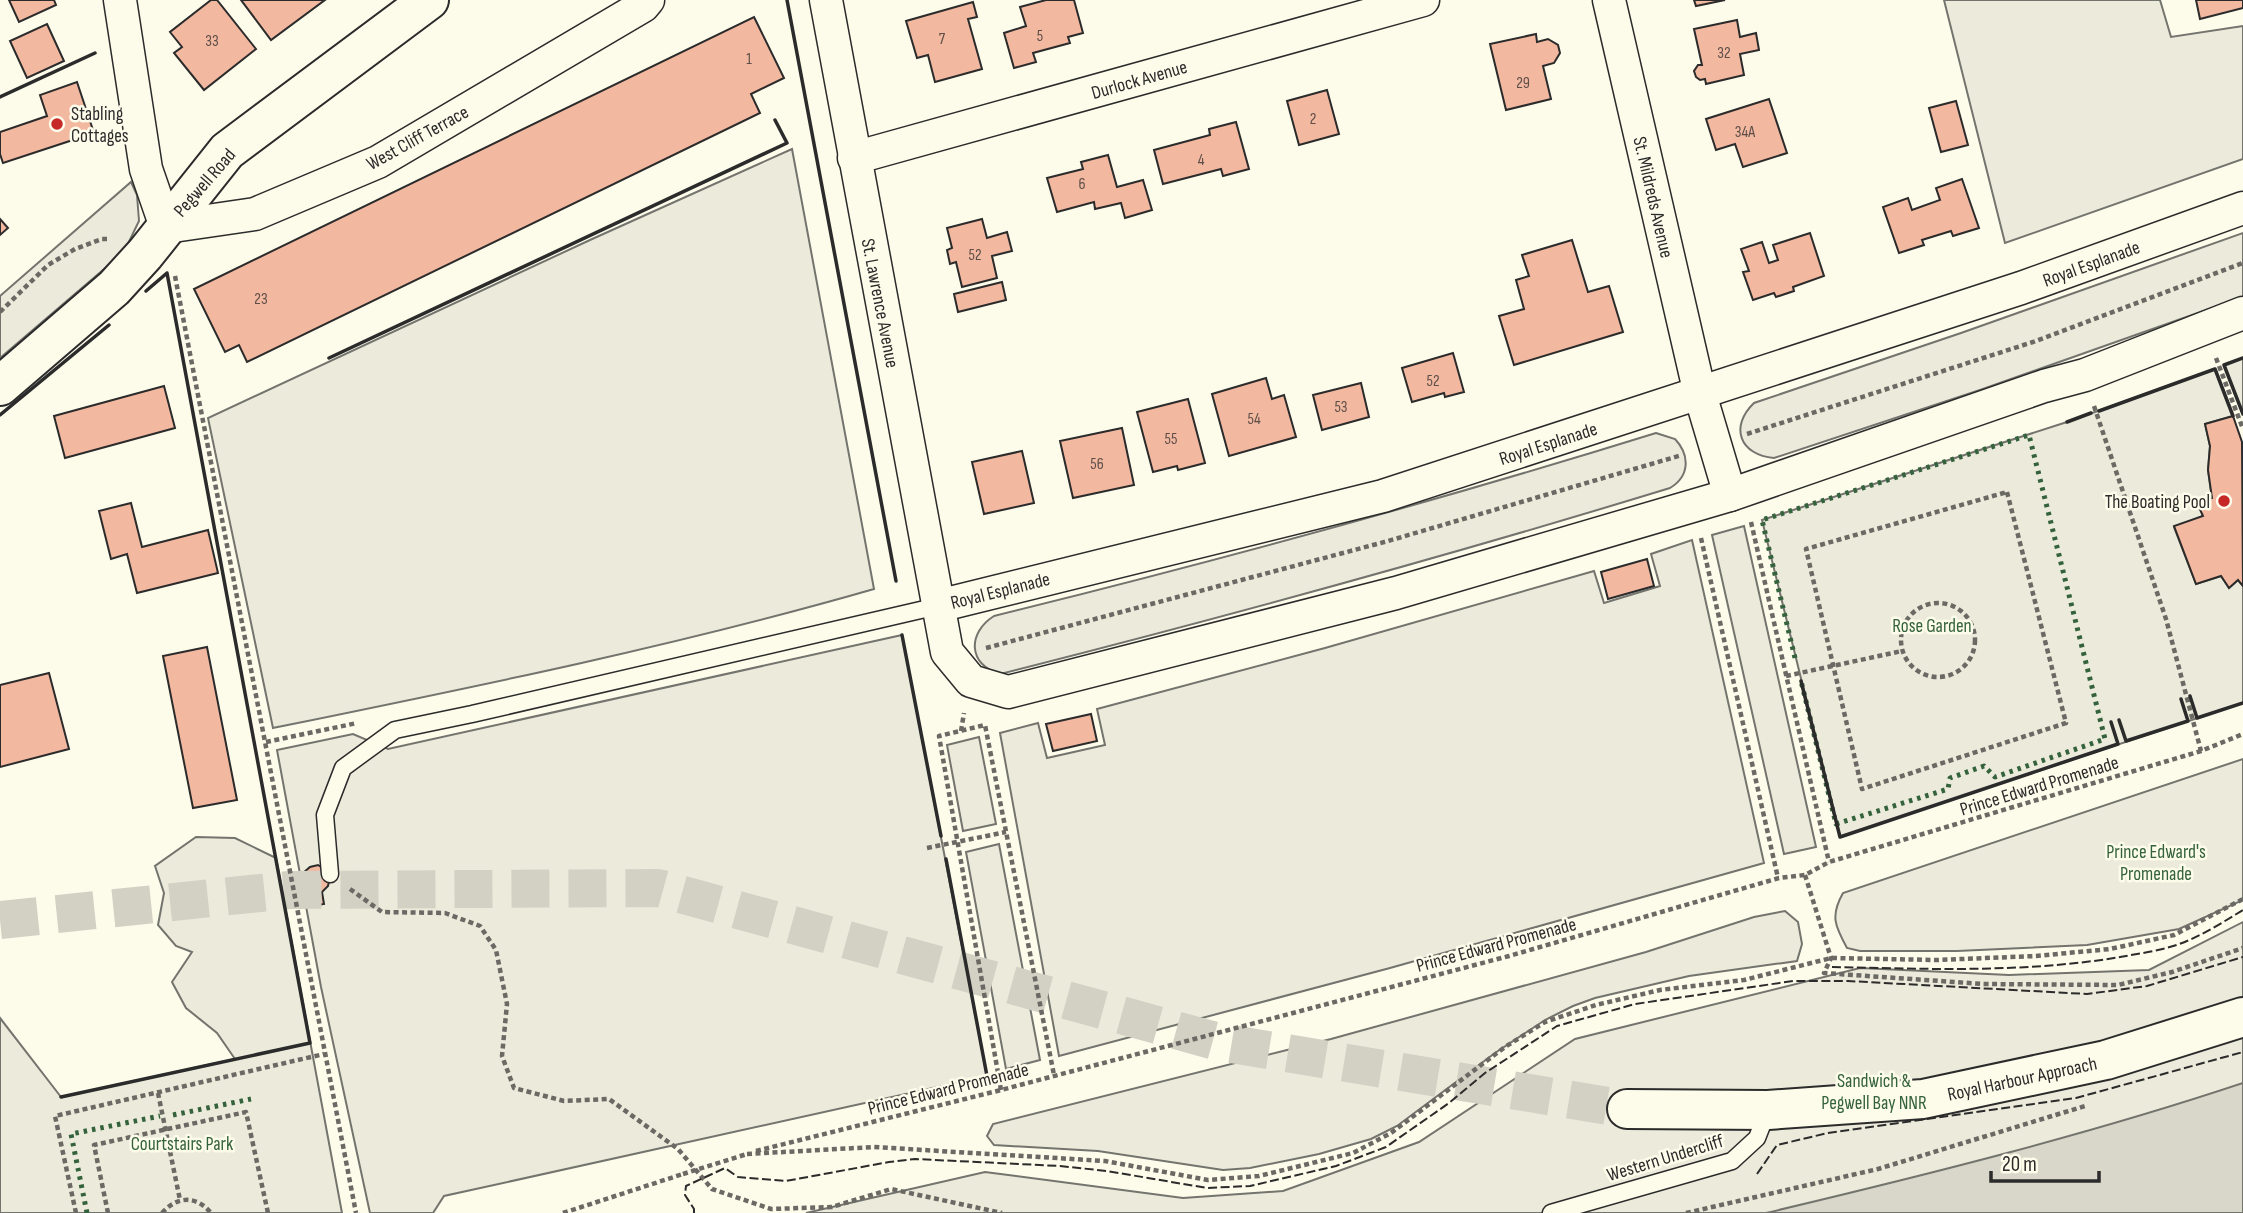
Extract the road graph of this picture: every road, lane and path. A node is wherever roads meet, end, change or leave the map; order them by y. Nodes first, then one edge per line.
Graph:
1 (120, 0) edge
2 (429, 0) edge
3 (648, 0) edge
4 (826, 0) edge
5 (1423, 0) edge
6 (1609, 0) edge
7 (854, 158) junction
8 (2243, 208) edge
9 (155, 240) junction
10 (2243, 263) edge
11 (0, 312) edge
12 (2243, 313) edge
13 (2220, 367) dead end
14 (2085, 375) junction
15 (0, 386) edge
16 (1700, 394) junction
17 (2243, 429) edge
18 (1715, 443) junction
19 (1740, 505) junction
20 (1699, 530) dead end
21 (938, 606) junction
22 (947, 652) junction
23 (1902, 652) junction
24 (1833, 666) junction
25 (1786, 676) junction
26 (395, 730) junction
27 (2243, 734) edge
28 (266, 742) junction
29 (2201, 751) junction
30 (1006, 832) junction
31 (958, 842) junction
32 (926, 848) dead end
33 (1829, 862) junction
34 (330, 874) joint
35 (1805, 875) junction
36 (1779, 878) junction
37 (2243, 899) edge
38 (2243, 947) edge
39 (1831, 958) junction
40 (2243, 1017) edge
41 (324, 1054) junction
42 (1054, 1075) junction
43 (1001, 1090) junction
44 (158, 1093) junction
45 (2087, 1105) dead end
46 (1627, 1109) tunnel mouth
47 (1768, 1110) junction
48 (166, 1129) junction
49 (747, 1154) junction
50 (180, 1199) junction
51 (268, 1212) edge
52 (76, 1213) edge
53 (108, 1213) edge
54 (162, 1213) edge
55 (211, 1213) edge
56 (261, 1213) edge
57 (356, 1213) edge
58 (563, 1213) edge
59 (1002, 1213) edge
60 (1551, 1213) edge
61 (1686, 1213) edge

1 - 9 street
2 - 9 main road, Pegwell Road
3 - 9 street, West Cliff Terrace
4 - 7 street, St. Lawrence Avenue
5 - 7 street, Durlock Avenue
6 - 16 street, St. Mildreds Avenue
7 - 21 street, St. Lawrence Avenue
8 - 16 street, Royal Esplanade
9 - 11 path
9 - 15 main road, Pegwell Road
9 - 28 path
10 - 18 path
12 - 14 street, Royal Esplanade
13 - 17 path
14 - 19 street, Royal Esplanade
14 - 29 path
16 - 18 street
16 - 21 street, Royal Esplanade
18 - 19 street
18 - 22 path
19 - 22 street, Royal Esplanade
19 - 25 path
20 - 36 path
21 - 22 street, Royal Esplanade
21 - 26 lane
23 - 23 path
23 - 24 path
24 - 24 path
24 - 25 path
25 - 33 path
26 - 28 path
26 - 34 lane
27 - 29 path, Prince Edward Promenade
28 - 41 path
29 - 33 path, Prince Edward Promenade
30 - 31 path
30 - 31 path
30 - 42 path
31 - 32 path
31 - 43 path
33 - 35 path, Prince Edward Promenade
34 - 59 path
35 - 36 path, Prince Edward Promenade
35 - 39 path
36 - 42 path, Prince Edward Promenade
37 - 39 path
38 - 39 path
39 - 49 path
40 - 47 main road, Royal Harbour Approach
41 - 44 path
41 - 57 path
42 - 43 path, Prince Edward Promenade
43 - 49 path, Prince Edward Promenade
44 - 48 path
44 - 52 path
45 - 61 path
46 - 47 main road, Royal Harbour Approach
47 - 60 lane, Western Undercliff
48 - 50 path
48 - 51 path
48 - 53 path
49 - 58 path, bridge
50 - 54 path
50 - 55 path
51 - 56 path

